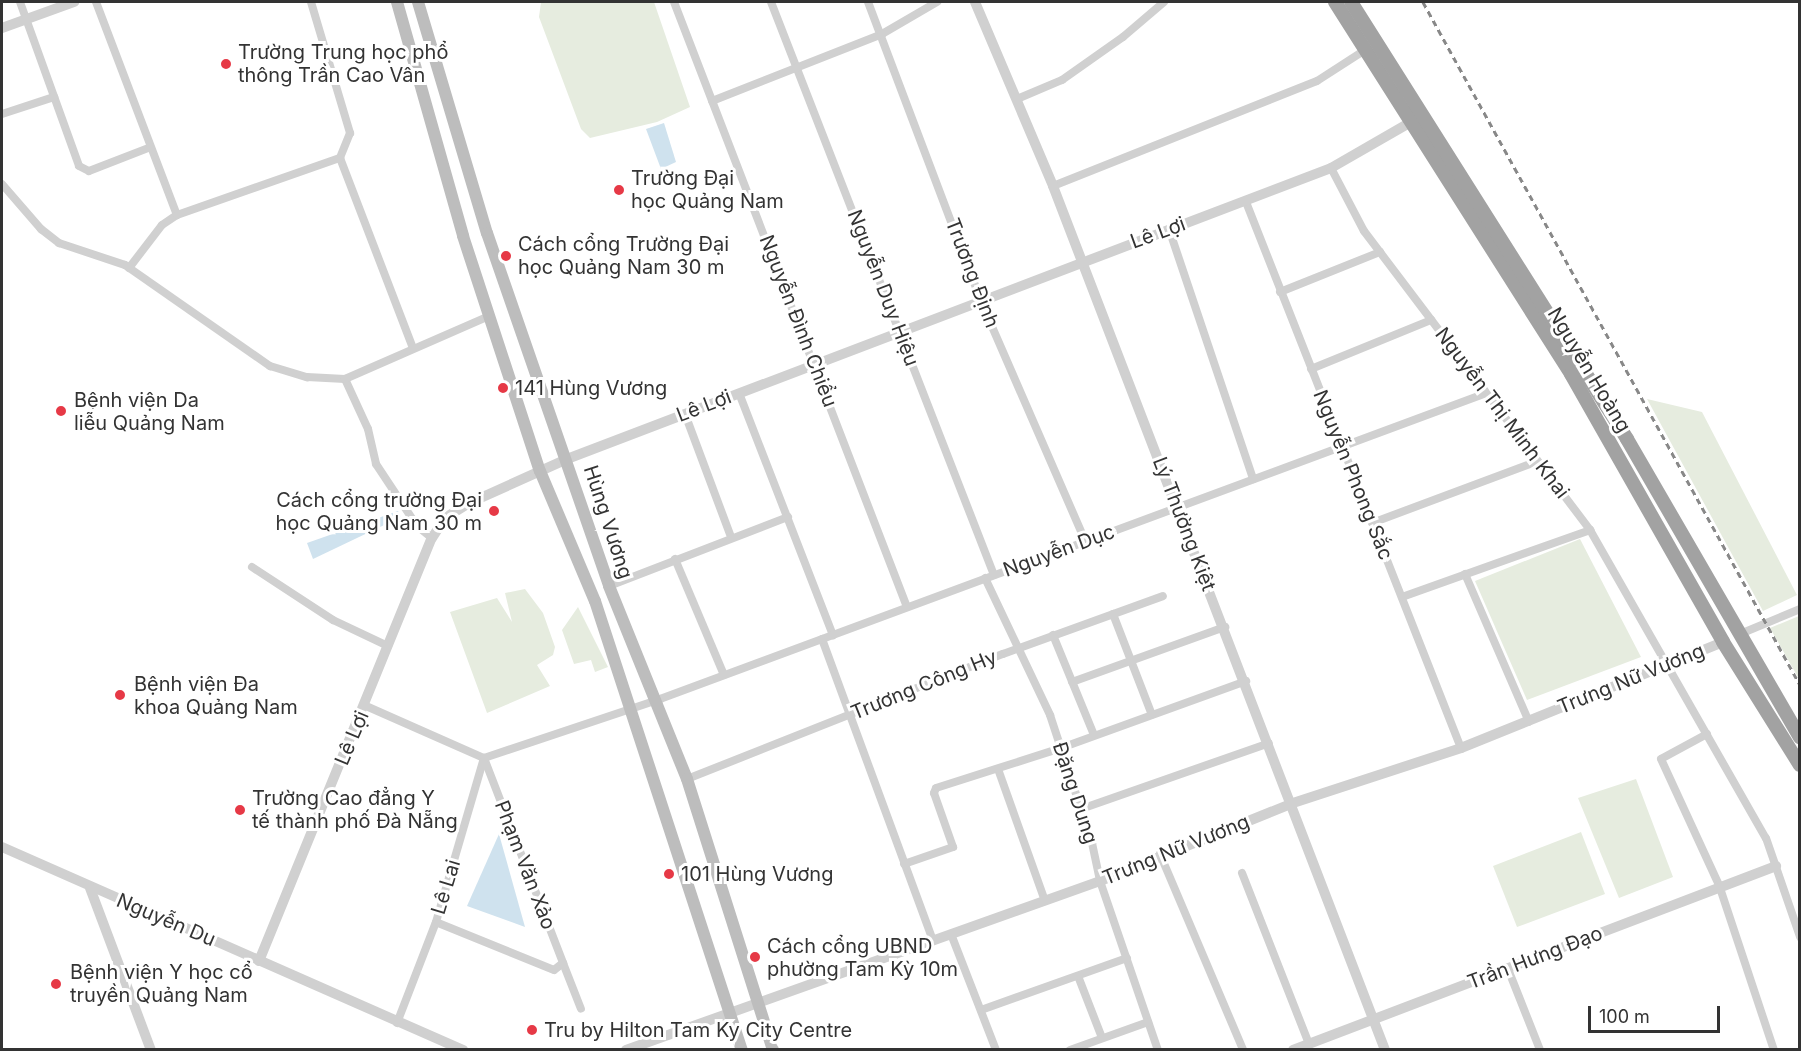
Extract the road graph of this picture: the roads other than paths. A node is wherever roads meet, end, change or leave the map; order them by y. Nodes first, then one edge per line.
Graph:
1 (20, 2) edge
2 (74, 2) edge
3 (96, 2) edge
4 (323, 2) edge
5 (397, 2) edge
6 (418, 2) edge
7 (674, 2) edge
8 (771, 2) edge
9 (868, 2) edge
10 (937, 2) edge
11 (975, 2) edge
12 (1164, 2) edge
13 (1335, 2) edge
14 (1352, 2) edge
15 (312, 3) edge
16 (26, 18) junction
17 (2, 28) edge
18 (882, 34) junction
19 (1365, 50) junction
20 (799, 67) junction
21 (54, 97) junction
22 (1017, 99) junction
23 (712, 101) junction
24 (2, 114) edge
25 (1411, 122) junction
26 (151, 147) junction
27 (340, 158) junction
28 (1331, 168) junction
29 (2, 184) edge
30 (1053, 186) junction
31 (1246, 202) junction
32 (177, 215) junction
33 (1169, 229) junction
34 (1380, 252) junction
35 (1080, 261) junction
36 (129, 268) junction
37 (1280, 292) junction
38 (980, 299) junction
39 (489, 316) junction
40 (1431, 320) junction
41 (899, 331) junction
42 (413, 348) junction
43 (816, 363) junction
44 (1311, 369) junction
45 (345, 378) junction
46 (739, 393) junction
47 (1487, 393) junction
48 (685, 414) junction
49 (1342, 447) junction
50 (567, 459) junction
51 (1538, 461) junction
52 (540, 471) junction
53 (1253, 479) junction
54 (1177, 507) junction
55 (788, 517) junction
56 (1372, 524) junction
57 (1590, 530) junction
58 (432, 537) junction
59 (731, 537) junction
60 (1086, 541) junction
61 (675, 559) junction
62 (252, 567) dead end
63 (1465, 574) junction
64 (994, 575) junction
65 (985, 578) junction
66 (609, 586) junction
67 (1163, 596) dead end
68 (1401, 597) junction
69 (907, 607) junction
70 (1800, 609) edge
71 (1113, 614) junction
72 (1225, 627) junction
73 (1740, 634) junction
74 (833, 635) junction
75 (1053, 635) junction
76 (822, 639) junction
77 (1723, 642) junction
78 (387, 646) junction
79 (1020, 647) junction
80 (1132, 662) junction
81 (1667, 663) junction
82 (724, 675) junction
83 (1245, 681) junction
84 (1072, 682) junction
85 (655, 700) junction
86 (366, 706) junction
87 (630, 706) junction
88 (849, 715) junction
89 (1152, 715) junction
90 (1529, 722) junction
91 (1707, 734) junction
92 (1094, 735) junction
93 (1800, 738) edge
94 (1269, 743) junction
95 (1061, 748) junction
96 (1461, 748) junction
97 (484, 758) junction
98 (1800, 765) edge
99 (998, 770) junction
100 (687, 779) junction
101 (1293, 803) junction
102 (1081, 808) junction
103 (2, 847) edge
104 (1160, 854) junction
105 (904, 864) junction
106 (1776, 866) junction
107 (1242, 873) dead end
108 (1100, 881) junction
109 (1719, 885) junction
110 (90, 888) junction
111 (1045, 901) junction
112 (436, 922) junction
113 (951, 934) junction
114 (1800, 937) edge
115 (933, 940) junction
116 (1127, 958) junction
117 (259, 961) junction
118 (563, 963) junction
119 (1508, 969) junction
120 (1078, 976) junction
121 (755, 1001) junction
122 (581, 1009) dead end
123 (981, 1010) junction
124 (728, 1011) junction
125 (1375, 1020) junction
126 (1148, 1022) junction
127 (397, 1023) junction
128 (1102, 1038) junction
129 (1309, 1044) junction
130 (151, 1050) edge
131 (462, 1050) edge
132 (627, 1050) edge
133 (742, 1050) edge
134 (773, 1050) edge
135 (996, 1050) edge
136 (1070, 1050) edge
137 (1158, 1050) edge
138 (1243, 1050) edge
139 (1293, 1050) edge
140 (1385, 1050) edge
141 (1540, 1050) edge
142 (1774, 1050) edge

1 - 16 street
2 - 16 street
3 - 26 street
4 - 15 street
5 - 39 main road, Hùng Vương
6 - 50 main road, Hùng Vương
7 - 23 street, Nguyễn Đình Chiểu
8 - 20 street, Nguyễn Duy Hiệu
9 - 18 street, Trương Định
10 - 18 street
11 - 22 street, Lý Thường Kiệt
12 - 22 street
13 - 19 highway, Nguyễn Hoàng
14 - 73 highway, Nguyễn Hoàng
15 - 27 street
16 - 17 street
16 - 21 street
18 - 20 street
18 - 38 street, Trương Định
19 - 25 highway, Nguyễn Hoàng
19 - 30 street
20 - 23 street
20 - 41 street, Nguyễn Duy Hiệu
21 - 24 street
21 - 26 street
22 - 30 street, Lý Thường Kiệt
23 - 43 street, Nguyễn Đình Chiểu
25 - 28 street, Lê Lợi
25 - 77 highway, Nguyễn Hoàng
26 - 32 street
27 - 32 street
27 - 42 street
28 - 31 street, Lê Lợi
28 - 34 street, Nguyễn Thị Minh Khai
29 - 36 street
30 - 35 street, Lý Thường Kiệt
31 - 33 street, Lê Lợi
31 - 37 street, Nguyễn Phong Sắc
32 - 36 street
33 - 35 street, Lê Lợi
33 - 53 street
34 - 37 street
34 - 40 street, Nguyễn Thị Minh Khai
35 - 38 street, Lê Lợi
35 - 54 street, Lý Thường Kiệt
36 - 45 street
37 - 44 street, Nguyễn Phong Sắc
38 - 41 street, Lê Lợi
38 - 60 street, Trương Định
39 - 42 street
39 - 52 main road, Hùng Vương
40 - 44 street
40 - 47 street, Nguyễn Thị Minh Khai
41 - 43 street, Lê Lợi
41 - 64 street, Nguyễn Duy Hiệu
42 - 45 street
43 - 46 street, Lê Lợi
43 - 69 street, Nguyễn Đình Chiểu
44 - 49 street, Nguyễn Phong Sắc
45 - 58 street
46 - 48 street, Lê Lợi
46 - 55 street
47 - 49 street, Nguyễn Dục
47 - 51 street, Nguyễn Thị Minh Khai
48 - 50 street, Lê Lợi
48 - 59 street
49 - 53 street, Nguyễn Dục
49 - 56 street, Nguyễn Phong Sắc
50 - 52 street, Lê Lợi
50 - 66 main road, Hùng Vương
51 - 56 street
51 - 57 street, Nguyễn Thị Minh Khai
52 - 58 street, Lê Lợi
52 - 87 main road, Hùng Vương
53 - 54 street, Nguyễn Dục
54 - 60 street, Nguyễn Dục
54 - 72 street, Lý Thường Kiệt
55 - 59 street
55 - 74 street
56 - 68 street, Nguyễn Phong Sắc
57 - 63 street
57 - 81 street, Nguyễn Thị Minh Khai
58 - 78 street, Lê Lợi
59 - 61 street
60 - 64 street, Nguyễn Dục
61 - 66 street
61 - 82 street
62 - 78 street
63 - 68 street
63 - 90 street
64 - 65 street, Nguyễn Dục
65 - 69 street, Nguyễn Dục
65 - 79 street, Đặng Dung
66 - 85 main road, Hùng Vương
67 - 71 street, Trương Công Hy
68 - 96 street, Nguyễn Phong Sắc
69 - 74 street, Nguyễn Dục
70 - 73 street
71 - 75 street, Trương Công Hy
71 - 80 street
72 - 80 street
72 - 83 street, Lý Thường Kiệt
73 - 77 highway
73 - 93 highway, Nguyễn Hoàng
74 - 76 street, Nguyễn Dục
75 - 79 street, Trương Công Hy
75 - 84 street
76 - 82 street, Nguyễn Dục
76 - 88 street
77 - 81 street, Trưng Nữ Vương
77 - 98 highway, Nguyễn Hoàng
78 - 86 street, Lê Lợi
79 - 88 street, Trương Công Hy
79 - 95 street, Đặng Dung
80 - 84 street
80 - 89 street
81 - 90 street, Trưng Nữ Vương
81 - 91 street, Nguyễn Thị Minh Khai
82 - 85 street, Nguyễn Dục
83 - 89 street
83 - 94 street, Lý Thường Kiệt
84 - 92 street
85 - 87 street, Nguyễn Dục
85 - 100 main road, Hùng Vương
86 - 97 street
86 - 117 street, Lê Lợi
87 - 97 street
87 - 124 main road, Hùng Vương
88 - 100 street, Trương Công Hy
88 - 105 street
89 - 92 street
90 - 96 street, Trưng Nữ Vương
91 - 106 street, Nguyễn Thị Minh Khai
91 - 109 street
92 - 95 street
94 - 101 street, Lý Thường Kiệt
94 - 102 street
95 - 99 street
95 - 102 street, Đặng Dung
96 - 101 street, Trưng Nữ Vương
97 - 112 street, Lê Lai
97 - 118 street, Phạm Văn Xảo
99 - 105 street
99 - 111 street
100 - 121 main road, Hùng Vương
101 - 104 street, Trưng Nữ Vương
101 - 125 street, Lý Thường Kiệt
102 - 108 street, Đặng Dung
103 - 110 street, Nguyễn Du
104 - 108 street, Trưng Nữ Vương
104 - 138 street
105 - 115 street
106 - 109 street, Trần Hưng Đạo
106 - 114 street, Nguyễn Thị Minh Khai
107 - 129 street
108 - 111 street, Trưng Nữ Vương
108 - 116 street, Đặng Dung
109 - 119 street, Trần Hưng Đạo
109 - 142 street
110 - 117 street, Nguyễn Du
110 - 130 street
111 - 113 street, Trưng Nữ Vương
112 - 118 street, Phạm Văn Xảo
112 - 127 street, Lê Lai
113 - 115 street, Trưng Nữ Vương
113 - 123 street
115 - 121 street, Trưng Nữ Vương
116 - 120 street
116 - 126 street, Đặng Dung
117 - 127 street, Nguyễn Du
118 - 122 street
119 - 125 street, Trần Hưng Đạo
119 - 141 street
120 - 123 street
120 - 128 street
121 - 124 street, Trưng Nữ Vương
121 - 134 main road, Hùng Vương
123 - 135 street
124 - 132 street, Trưng Nữ Vương
124 - 133 main road, Hùng Vương
125 - 129 street, Trần Hưng Đạo
125 - 140 street, Lý Thường Kiệt
126 - 128 street
126 - 137 street, Đặng Dung
127 - 131 street, Nguyễn Du
128 - 136 street
129 - 139 street, Trần Hưng Đạo

